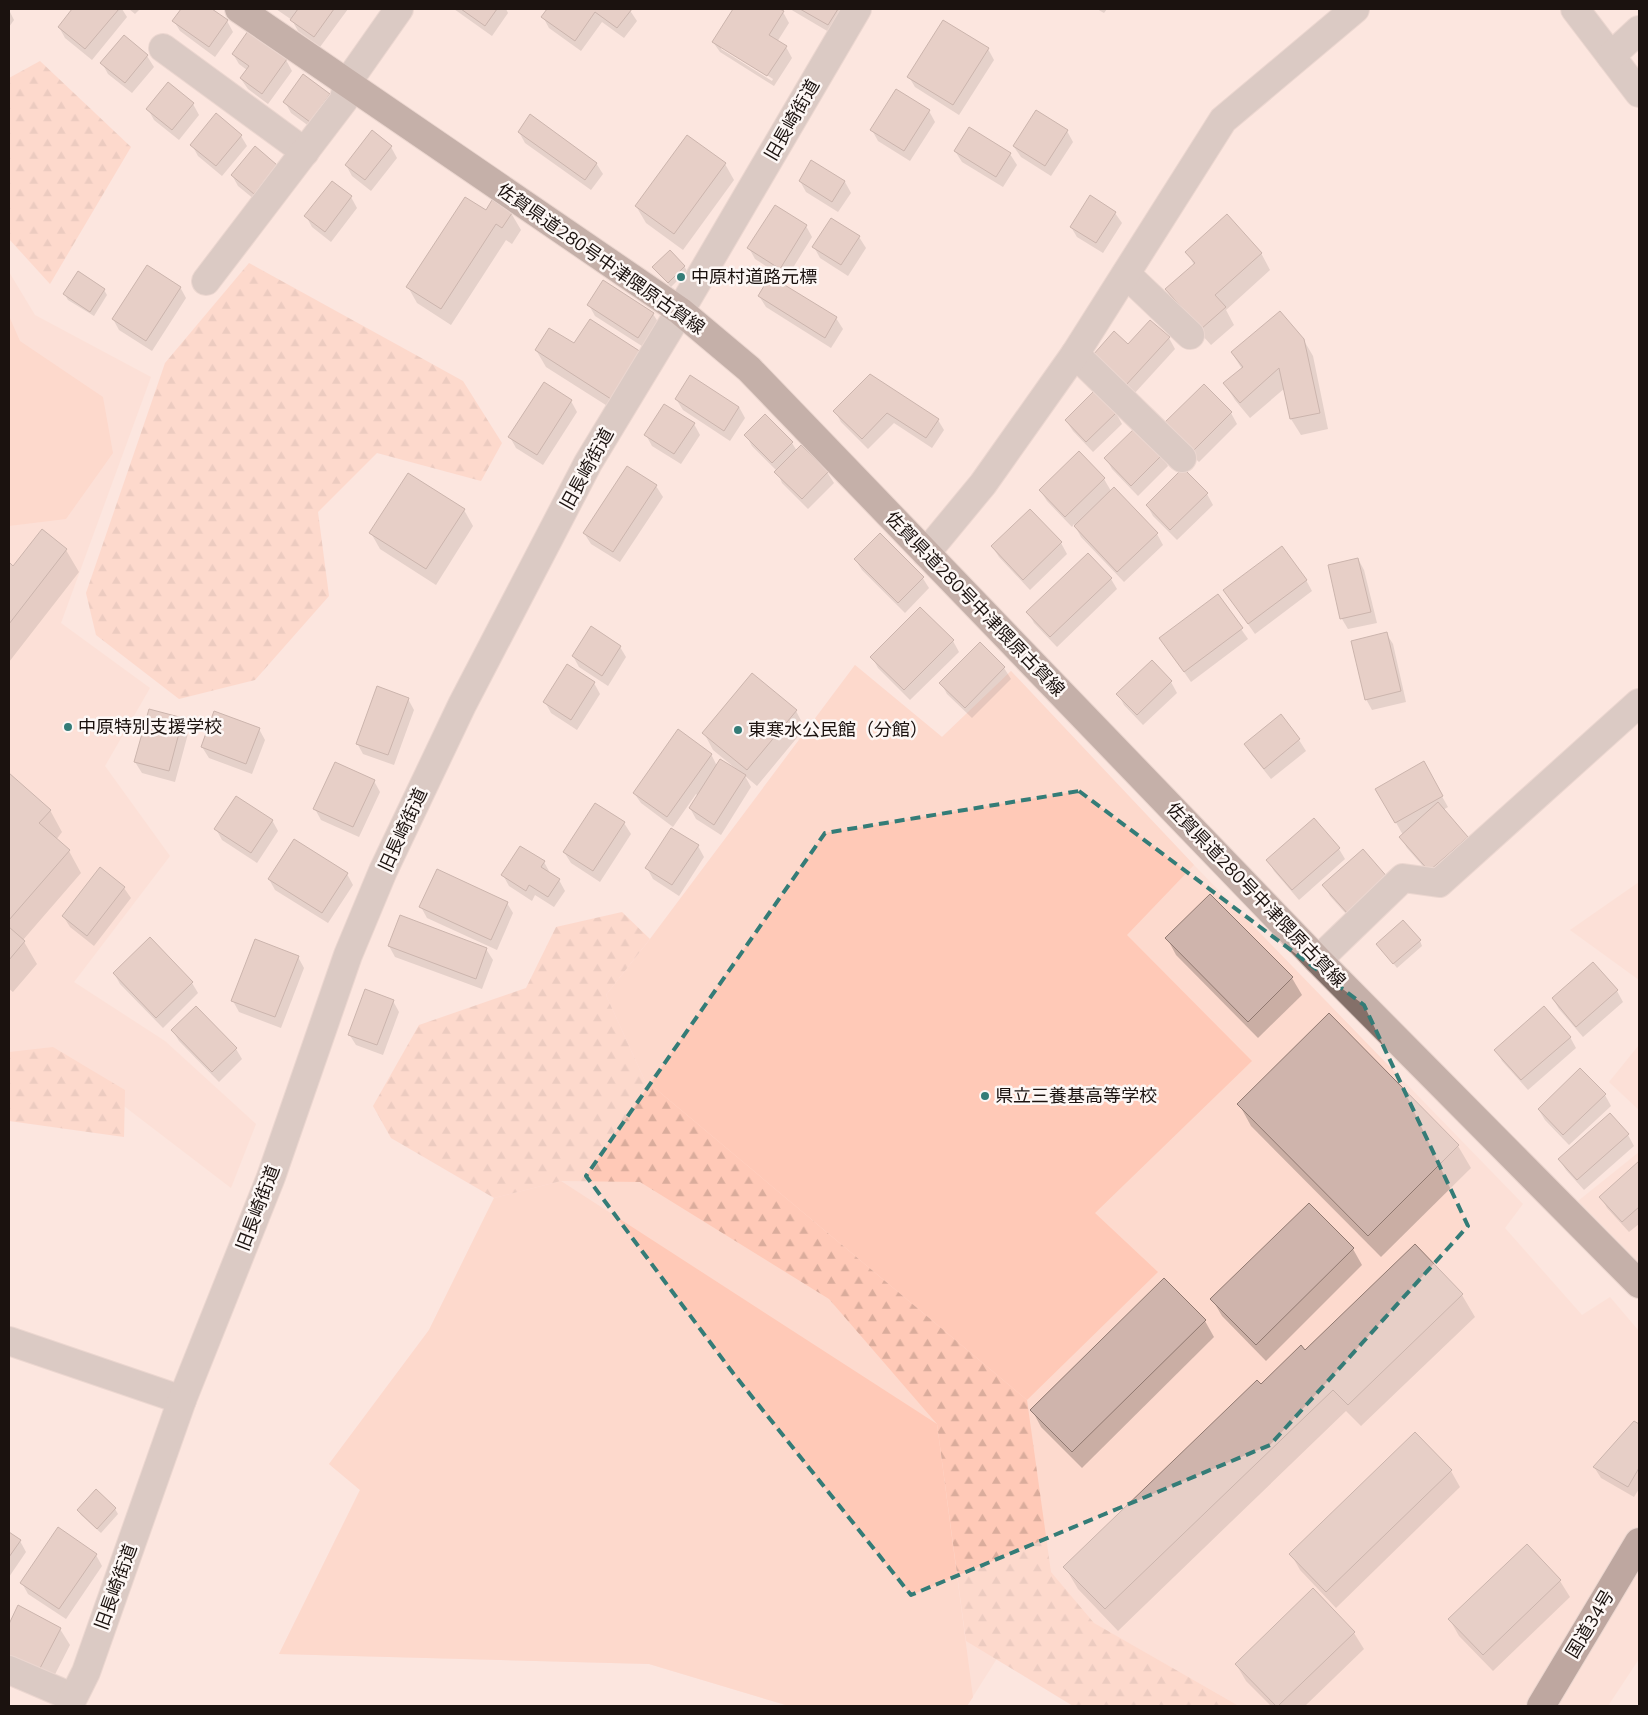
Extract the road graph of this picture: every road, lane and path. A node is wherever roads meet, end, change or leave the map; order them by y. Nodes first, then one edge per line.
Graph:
1 (239, 9) edge
2 (398, 9) edge
3 (857, 9) edge
4 (1355, 9) edge
5 (1575, 9) edge
6 (1639, 30) edge
7 (162, 48) dead end
8 (1611, 56) junction
9 (347, 83) junction
10 (1639, 93) edge
11 (305, 152) junction
12 (1126, 274) junction
13 (206, 281) dead end
14 (680, 311) junction
15 (1190, 335) dead end
16 (1075, 354) junction
17 (1182, 458) dead end
18 (926, 553) junction
19 (1639, 703) edge
20 (1318, 960) junction
21 (1639, 1284) edge
22 (9, 1341) edge
23 (182, 1400) junction
24 (1639, 1542) edge
25 (9, 1670) edge
26 (71, 1702) edge
27 (1541, 1706) edge

1 - 9 main road, 佐賀県道280号中津隈原古賀線
2 - 9 street
3 - 14 street, 旧長崎街道
4 - 12 street
5 - 8 street
6 - 8 street
7 - 11 street
8 - 10 street
9 - 11 street
9 - 14 main road, 佐賀県道280号中津隈原古賀線
11 - 13 street
12 - 15 street
12 - 16 street
14 - 18 main road, 佐賀県道280号中津隈原古賀線
14 - 23 street, 旧長崎街道
16 - 17 street
16 - 18 street
18 - 20 main road, 佐賀県道280号中津隈原古賀線
19 - 20 street
20 - 21 main road, 佐賀県道280号中津隈原古賀線
22 - 23 street
23 - 26 street, 旧長崎街道
24 - 27 highway, 国道34号
25 - 26 street

